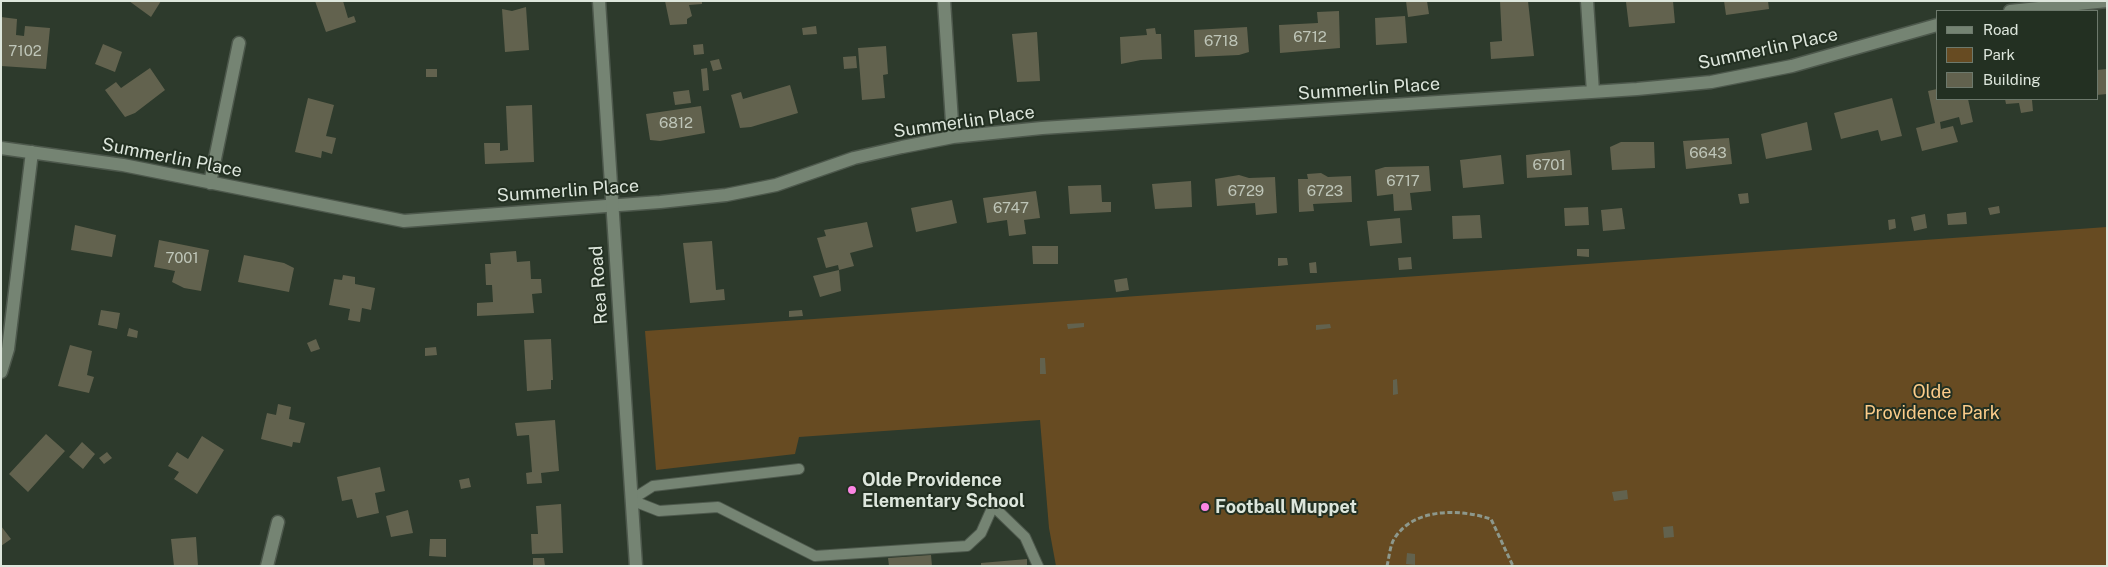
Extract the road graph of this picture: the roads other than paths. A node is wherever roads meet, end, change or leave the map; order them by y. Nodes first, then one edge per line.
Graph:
1 (599, 1) edge
2 (944, 1) edge
3 (1587, 1) edge
4 (2107, 2) edge
5 (2021, 10) edge
6 (1936, 25) edge
7 (239, 43) dead end
8 (1593, 92) junction
9 (953, 137) junction
10 (1, 148) edge
11 (32, 152) junction
12 (210, 183) junction
13 (611, 206) junction
14 (1, 372) edge
15 (799, 469) dead end
16 (631, 500) junction
17 (278, 522) dead end
18 (267, 566) edge
19 (636, 566) edge
20 (1038, 566) edge

1 - 13 street, Rea Road
2 - 9 street
3 - 8 street
4 - 5 street
6 - 8 street, Summerlin Place
7 - 12 street
8 - 9 street, Summerlin Place
9 - 13 street, Summerlin Place
10 - 11 street, Summerlin Place
11 - 12 street, Summerlin Place
11 - 14 street
12 - 13 street, Summerlin Place
13 - 16 street, Rea Road
15 - 16 lane
16 - 19 street, Rea Road
16 - 20 lane
17 - 18 street

